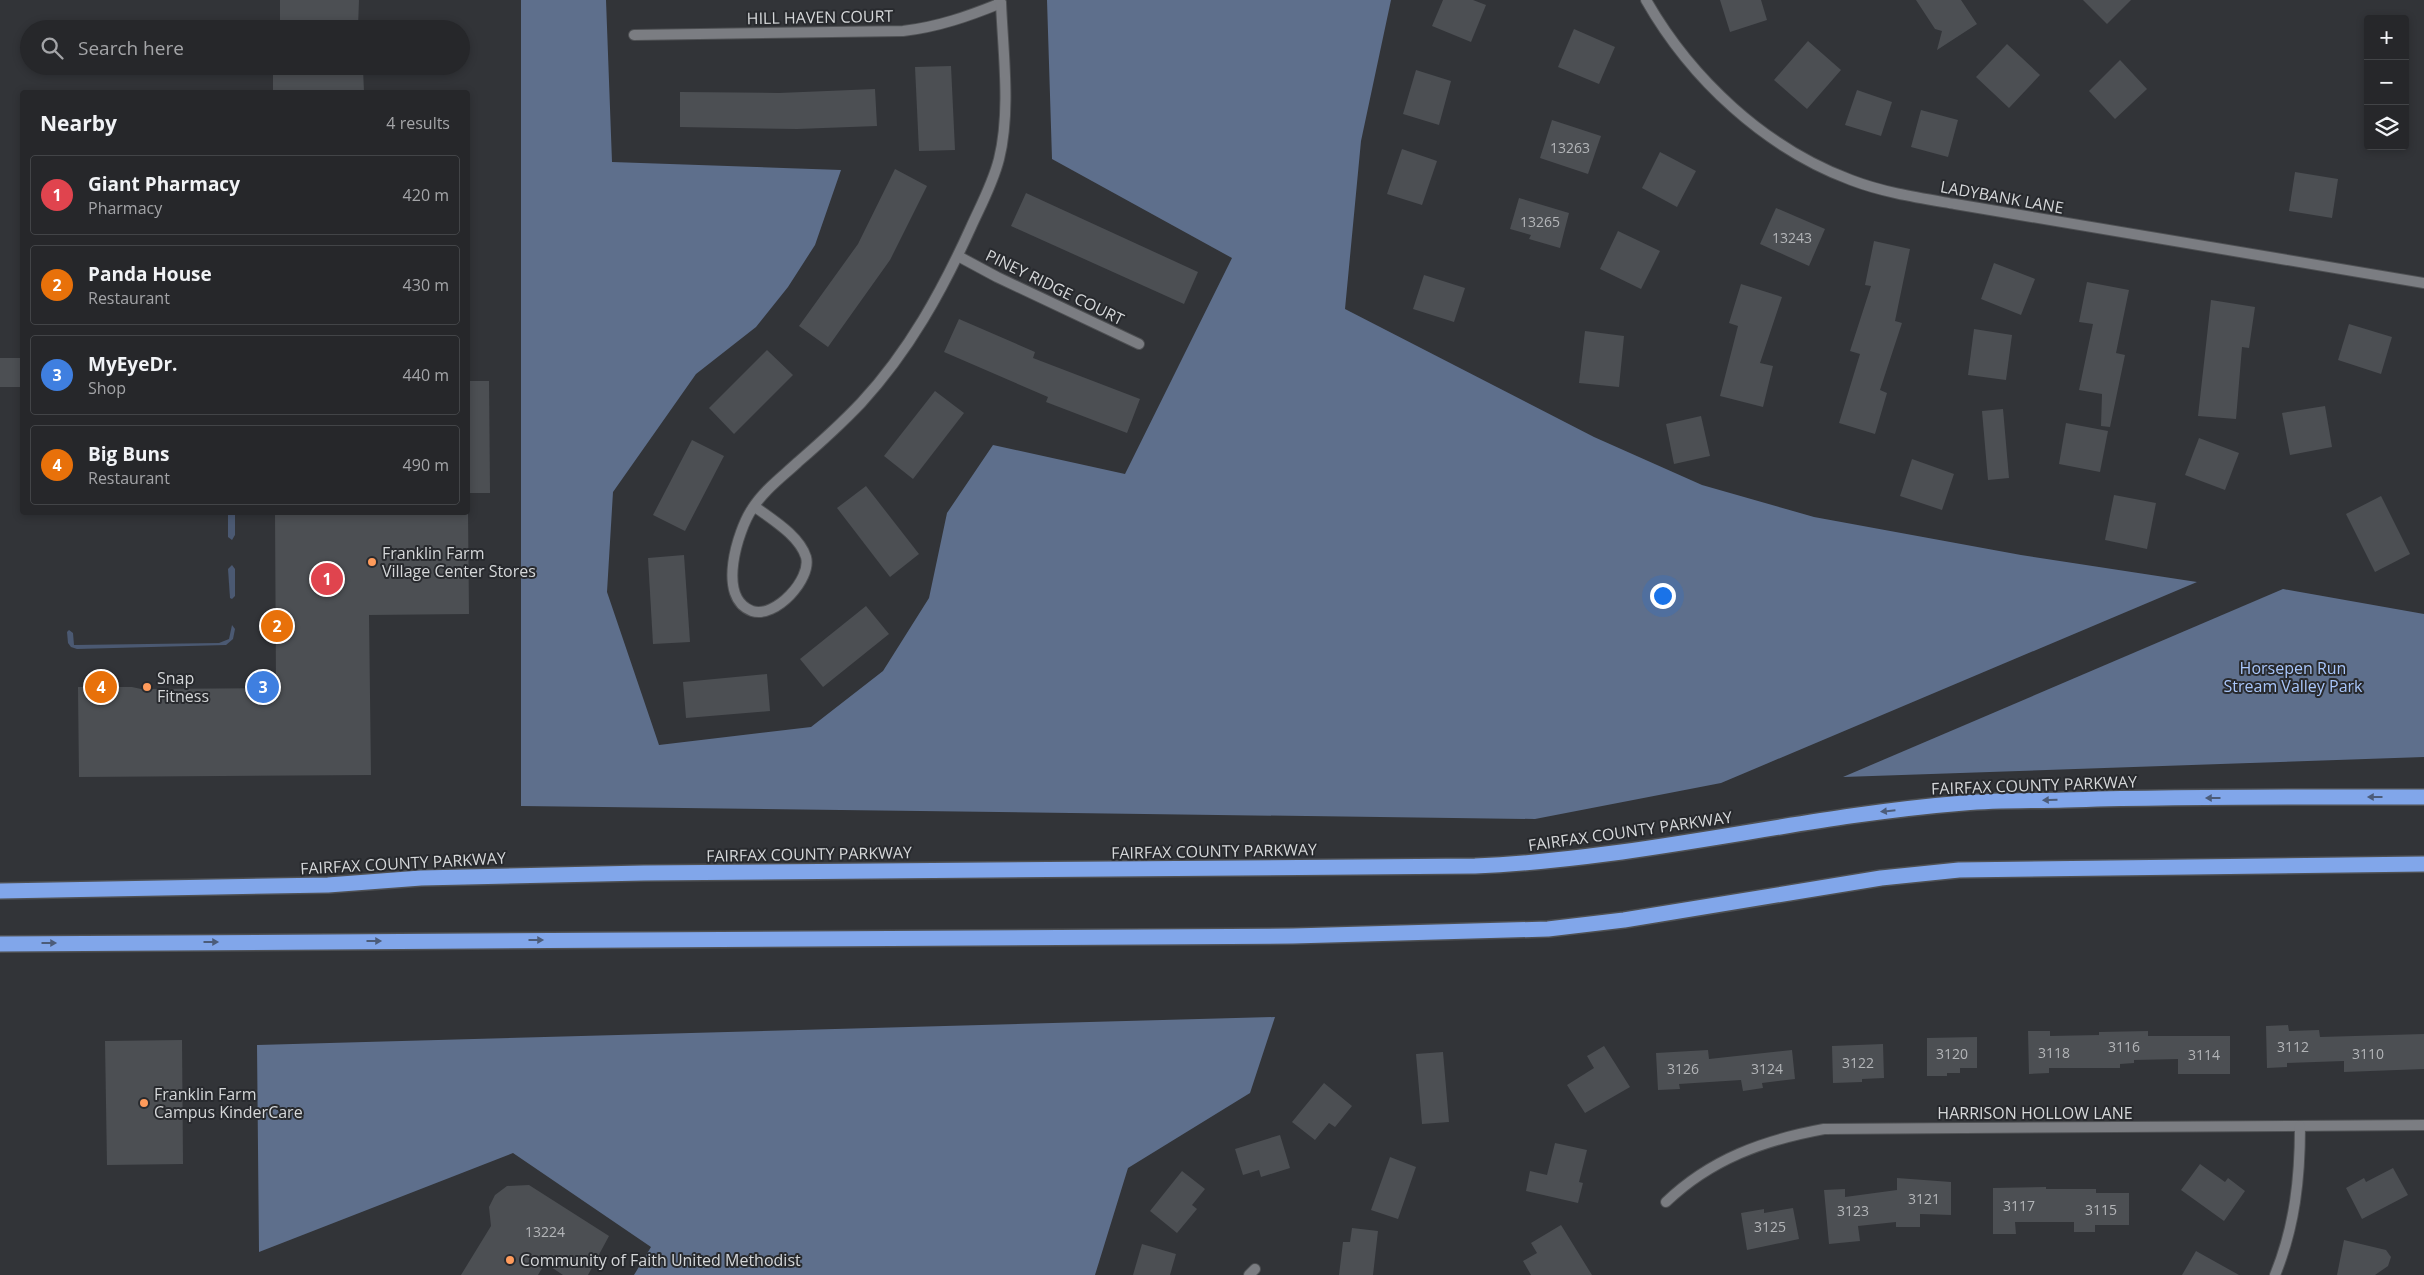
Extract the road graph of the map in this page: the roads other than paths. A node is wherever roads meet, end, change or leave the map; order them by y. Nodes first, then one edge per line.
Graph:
1 (1646, 0) edge
2 (1000, 1) edge
3 (634, 35) dead end
4 (958, 256) junction
5 (2424, 282) edge
6 (1140, 344) dead end
7 (754, 506) junction
8 (2424, 797) edge
9 (2424, 864) edge
10 (0, 891) edge
11 (0, 944) edge
12 (2424, 1125) edge
13 (2300, 1126) junction
14 (1666, 1202) dead end
15 (2275, 1275) edge

1 - 5 street, LADYBANK LANE
2 - 3 street, HILL HAVEN COURT
2 - 4 street
4 - 6 street, PINEY RIDGE COURT
4 - 7 street
7 - 7 street
8 -> 10 highway, FAIRFAX COUNTY PARKWAY
11 -> 9 highway
12 - 13 street, HARRISON HOLLOW LANE
13 - 14 street, HARRISON HOLLOW LANE
13 - 15 street

